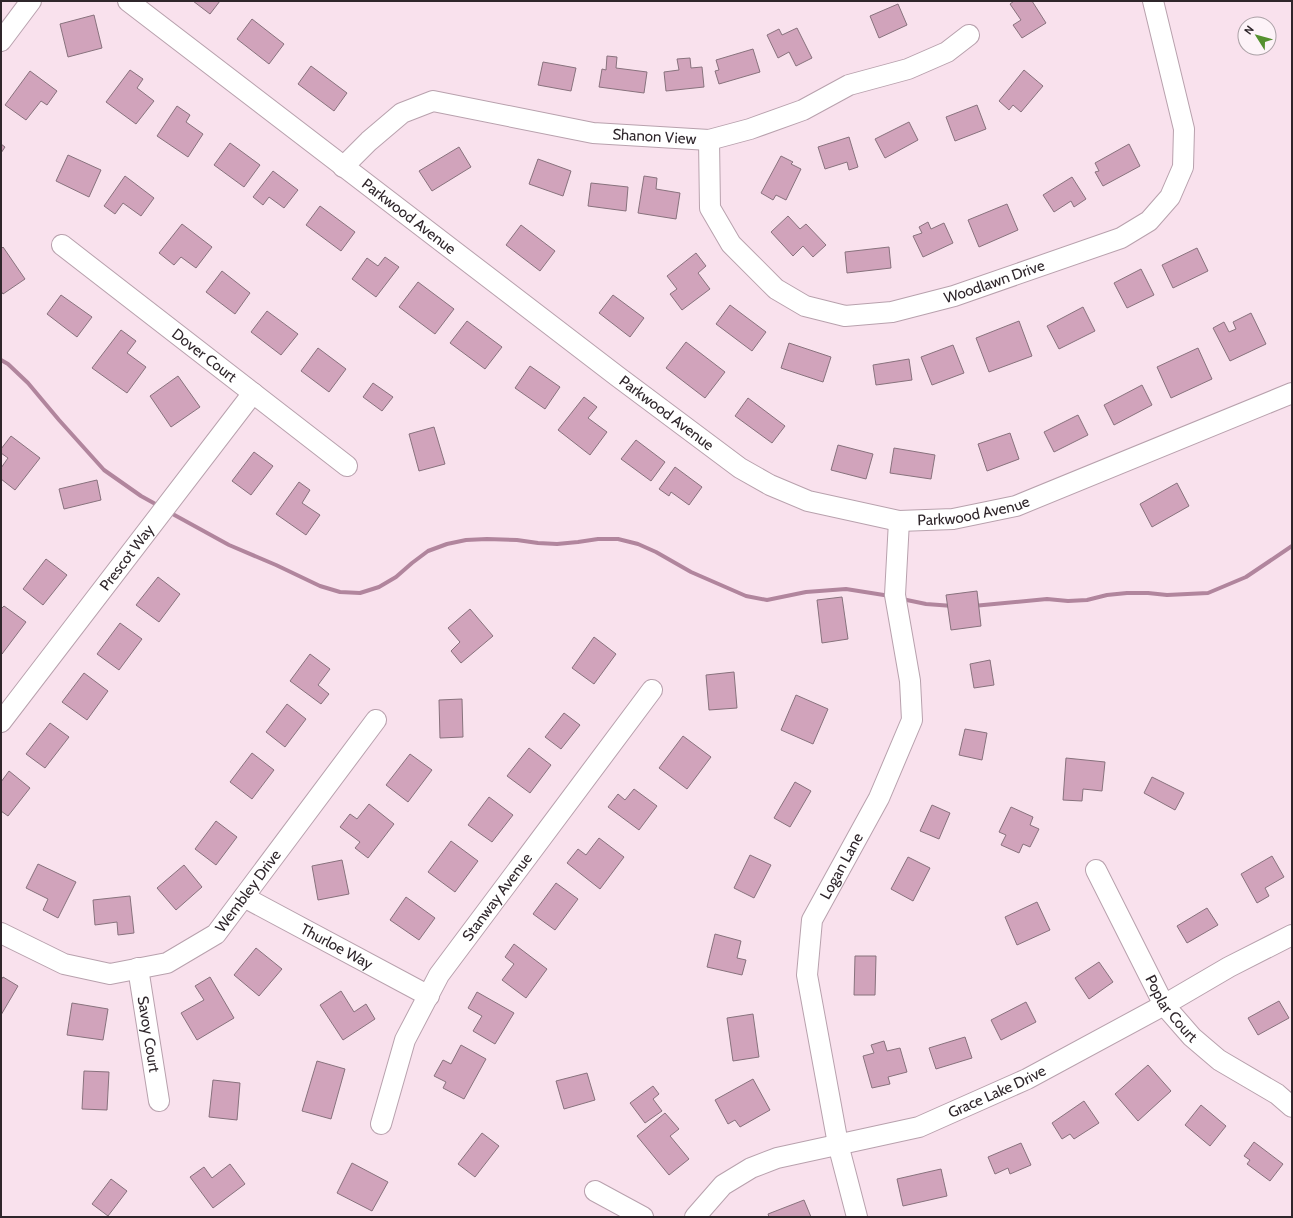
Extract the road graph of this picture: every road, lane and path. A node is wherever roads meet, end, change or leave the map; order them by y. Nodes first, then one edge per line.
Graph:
1 (31, 1) edge
2 (128, 1) edge
3 (1153, 1) edge
4 (969, 35) dead end
5 (1, 41) edge
6 (709, 140) junction
7 (343, 167) junction
8 (62, 245) dead end
9 (253, 393) junction
10 (1292, 393) edge
11 (347, 466) dead end
12 (899, 521) junction
13 (652, 690) dead end
14 (376, 720) dead end
15 (1, 722) edge
16 (1096, 870) dead end
17 (244, 897) junction
18 (1, 933) edge
19 (1292, 935) edge
20 (138, 968) junction
21 (429, 996) junction
22 (1164, 1005) junction
23 (159, 1101) dead end
24 (1292, 1107) edge
25 (382, 1124) dead end
26 (838, 1144) junction
27 (596, 1191) dead end
28 (643, 1217) edge
29 (695, 1217) edge
30 (857, 1217) edge

1 - 5 street
2 - 7 street, Parkwood Avenue
3 - 6 street, Woodlawn Drive
4 - 6 street, Shanon View
6 - 7 street, Shanon View
7 - 12 street, Parkwood Avenue
8 - 9 street, Dover Court
9 - 11 street, Dover Court
9 - 15 street, Prescot Way
10 - 12 street, Parkwood Avenue
12 - 26 street, Logan Lane
13 - 21 street, Stanway Avenue
14 - 17 street, Wembley Drive
16 - 22 street, Poplar Court
17 - 20 street, Wembley Drive
17 - 21 street, Thurloe Way
18 - 20 street, Wembley Drive
19 - 22 street, Grace Lake Drive
20 - 23 street, Savoy Court
21 - 25 street, Stanway Avenue
22 - 24 street, Poplar Court
22 - 26 street, Grace Lake Drive
26 - 29 street, Grace Lake Drive
26 - 30 street, Logan Lane
27 - 28 street

